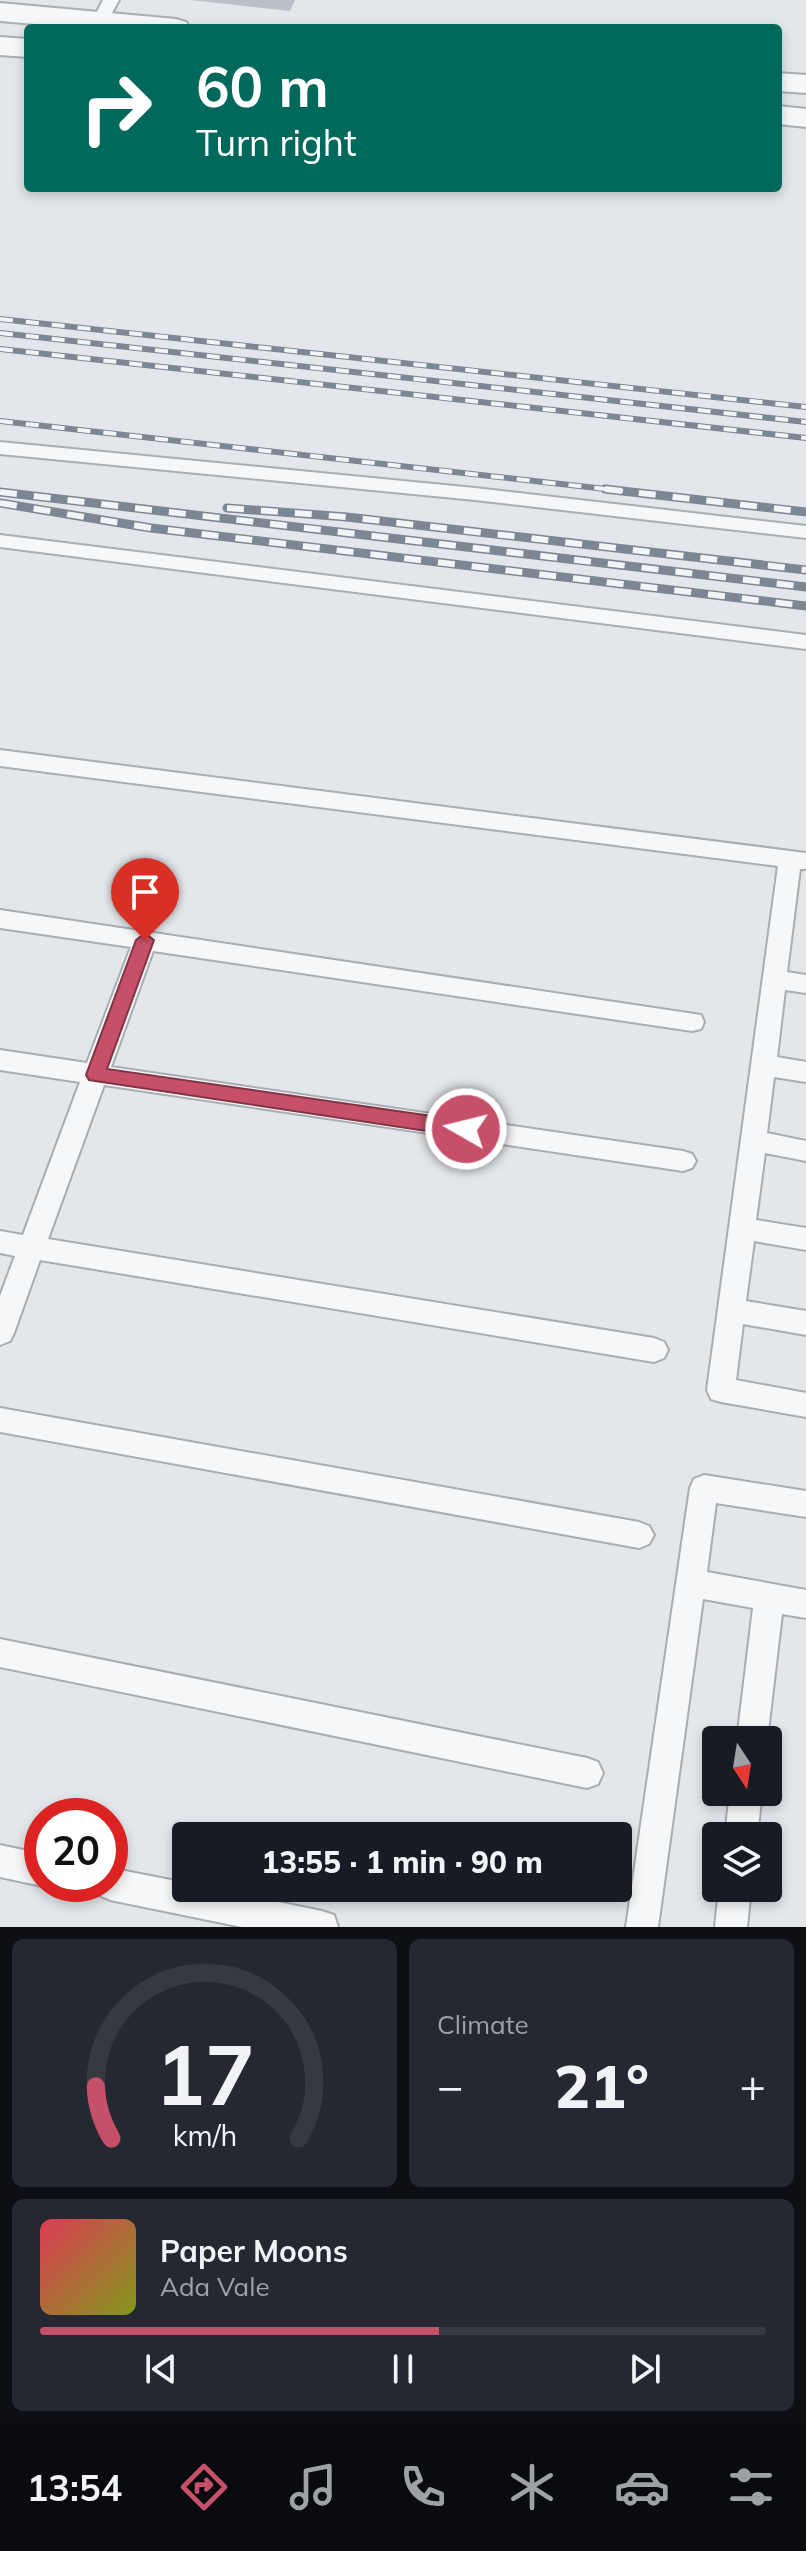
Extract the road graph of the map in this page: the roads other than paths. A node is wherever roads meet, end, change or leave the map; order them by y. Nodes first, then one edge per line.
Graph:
1 (0, 12) edge
2 (88, 17) edge
3 (144, 24) edge
4 (0, 46) edge
5 (24, 48) edge
6 (782, 82) edge
7 (806, 84) edge
8 (782, 115) edge
9 (806, 118) edge
10 (0, 448) edge
11 (806, 532) edge
12 (0, 541) edge
13 (806, 642) edge
14 (0, 758) edge
15 (798, 860) edge
16 (0, 919) edge
17 (145, 941) junction
18 (774, 979) junction
19 (806, 984) edge
20 (692, 1022) dead end
21 (0, 1060) edge
22 (763, 1065) junction
23 (806, 1072) edge
24 (96, 1075) junction
25 (753, 1141) junction
26 (806, 1151) edge
27 (683, 1161) dead end
28 (742, 1228) junction
29 (806, 1239) edge
30 (0, 1242) edge
31 (32, 1247) junction
32 (731, 1310) junction
33 (806, 1323) edge
34 (0, 1333) edge
35 (654, 1350) dead end
36 (806, 1405) edge
37 (0, 1420) edge
38 (806, 1504) edge
39 (639, 1535) dead end
40 (689, 1583) junction
41 (769, 1597) junction
42 (806, 1604) edge
43 (0, 1653) edge
44 (754, 1726) edge
45 (587, 1773) dead end
46 (0, 1861) edge
47 (24, 1866) edge
48 (128, 1888) edge
49 (734, 1902) edge
50 (322, 1927) edge
51 (642, 1927) edge
52 (731, 1927) edge

1 - 2 street
2 - 3 street
4 - 5 street
6 - 7 street
8 - 9 street
10 - 11 lane
12 - 13 lane
14 - 15 lane
15 - 18 lane
16 - 17 lane
17 - 20 lane
17 - 24 lane
18 - 19 lane
18 - 22 lane
21 - 24 lane
22 - 23 lane
22 - 25 lane
24 - 27 lane
24 - 31 lane
25 - 26 lane
25 - 28 lane
28 - 29 lane
28 - 32 lane
30 - 31 lane
31 - 34 lane
31 - 35 lane
32 - 33 lane
32 - 36 lane
37 - 39 lane
38 - 40 lane
40 - 41 lane
40 - 51 lane
41 - 42 lane
41 - 44 lane
43 - 45 lane
46 - 47 lane
48 - 50 lane
49 - 52 lane

